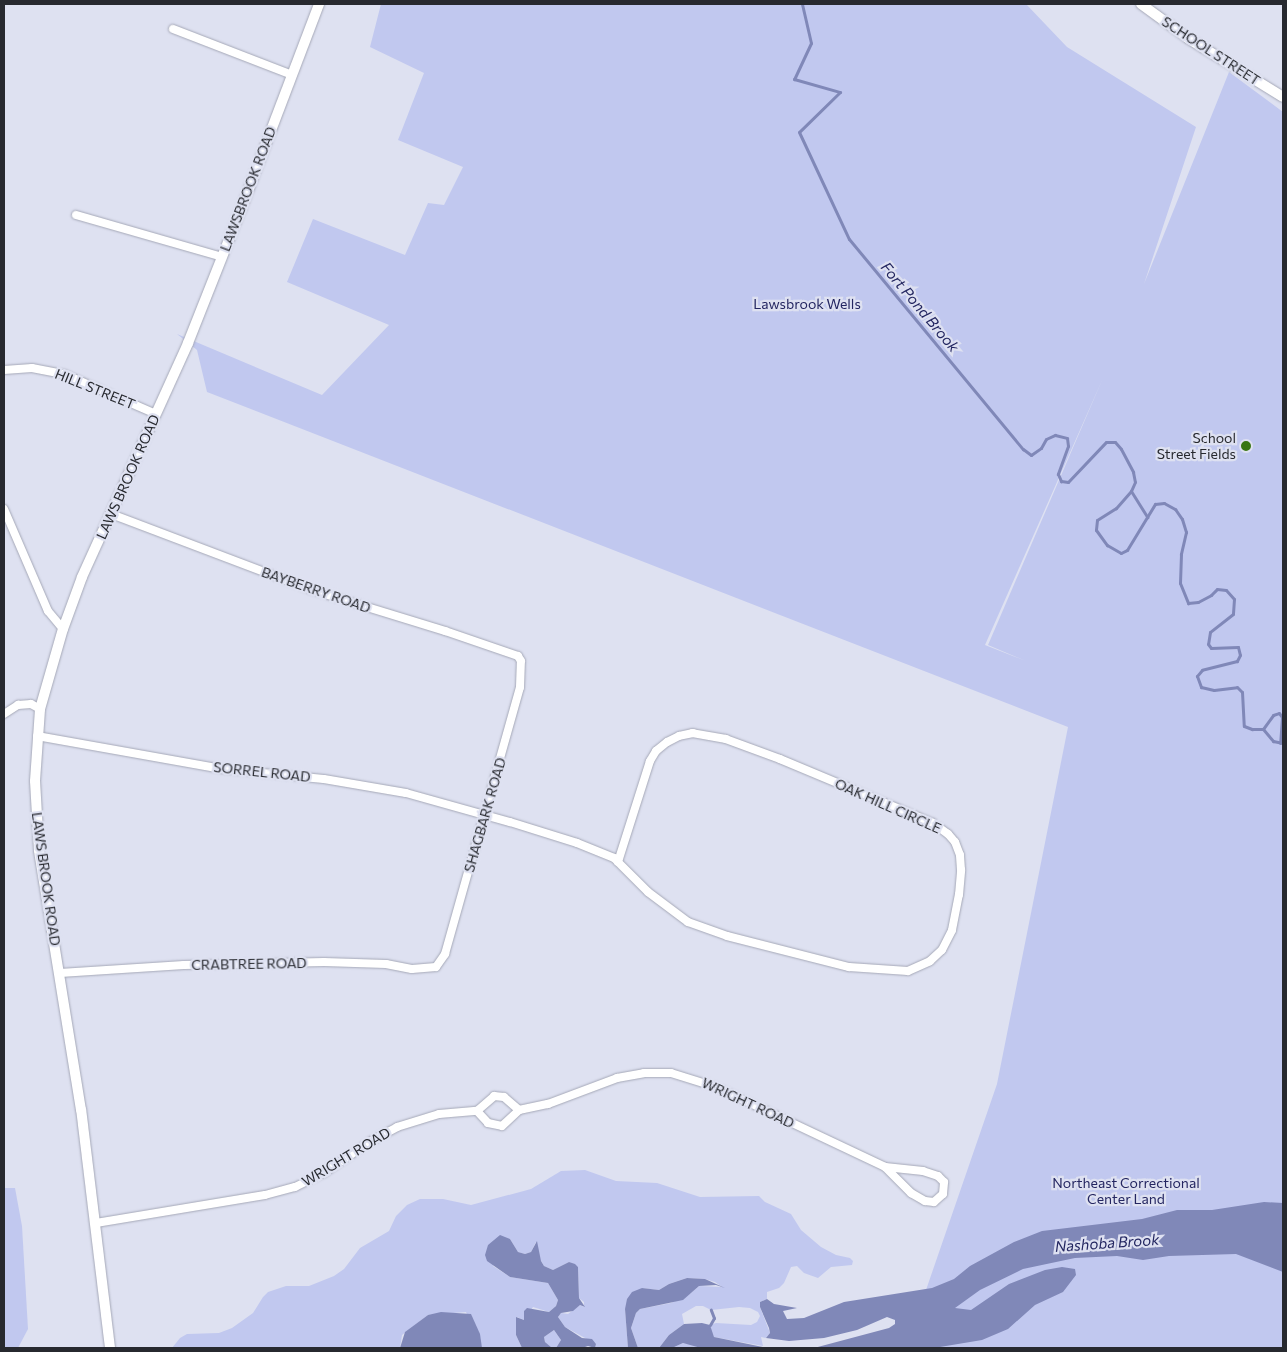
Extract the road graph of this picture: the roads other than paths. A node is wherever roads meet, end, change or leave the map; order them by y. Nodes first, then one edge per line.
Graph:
1 (319, 4) edge
2 (1140, 4) edge
3 (173, 29) dead end
4 (292, 75) junction
5 (1283, 96) edge
6 (76, 215) dead end
7 (222, 257) junction
8 (4, 370) edge
9 (174, 373) joint
10 (156, 414) junction
11 (4, 509) edge
12 (111, 514) junction
13 (63, 629) junction
14 (521, 660) joint
15 (40, 709) junction
16 (4, 714) edge
17 (37, 736) junction
18 (484, 815) junction
19 (618, 862) junction
20 (438, 966) joint
21 (60, 973) junction
22 (519, 1110) junction
23 (477, 1111) junction
24 (885, 1167) junction
25 (96, 1223) junction
26 (110, 1348) edge

1 - 4 street, LAWSBROOK ROAD
2 - 5 street, SCHOOL STREET
3 - 4 street
4 - 7 street, LAWSBROOK ROAD
6 - 7 street
7 - 9 street, LAWSBROOK ROAD
8 - 10 street, HILL STREET
9 - 10 street, LAWS BROOK ROAD
10 - 12 street, LAWS BROOK ROAD
11 - 13 street
12 - 13 street, LAWS BROOK ROAD
12 - 14 street, BAYBERRY ROAD
13 - 15 street, LAWS BROOK ROAD
14 - 18 street, SHAGBARK ROAD
15 - 16 street
15 - 17 street, LAWS BROOK ROAD
17 - 18 street, SORREL ROAD
17 - 21 street, LAWS BROOK ROAD
18 - 19 street, OAK HILL CIRCLE
18 - 20 street, SHAGBARK ROAD
19 - 19 street, OAK HILL CIRCLE
20 - 21 street, CRABTREE ROAD
21 - 25 street, LAWS BROOK ROAD
22 - 23 street
22 - 23 street, WRIGHT ROAD
22 - 24 street, WRIGHT ROAD
23 - 25 street, WRIGHT ROAD
24 - 24 street, WRIGHT ROAD
25 - 26 street, LAWS BROOK ROAD

